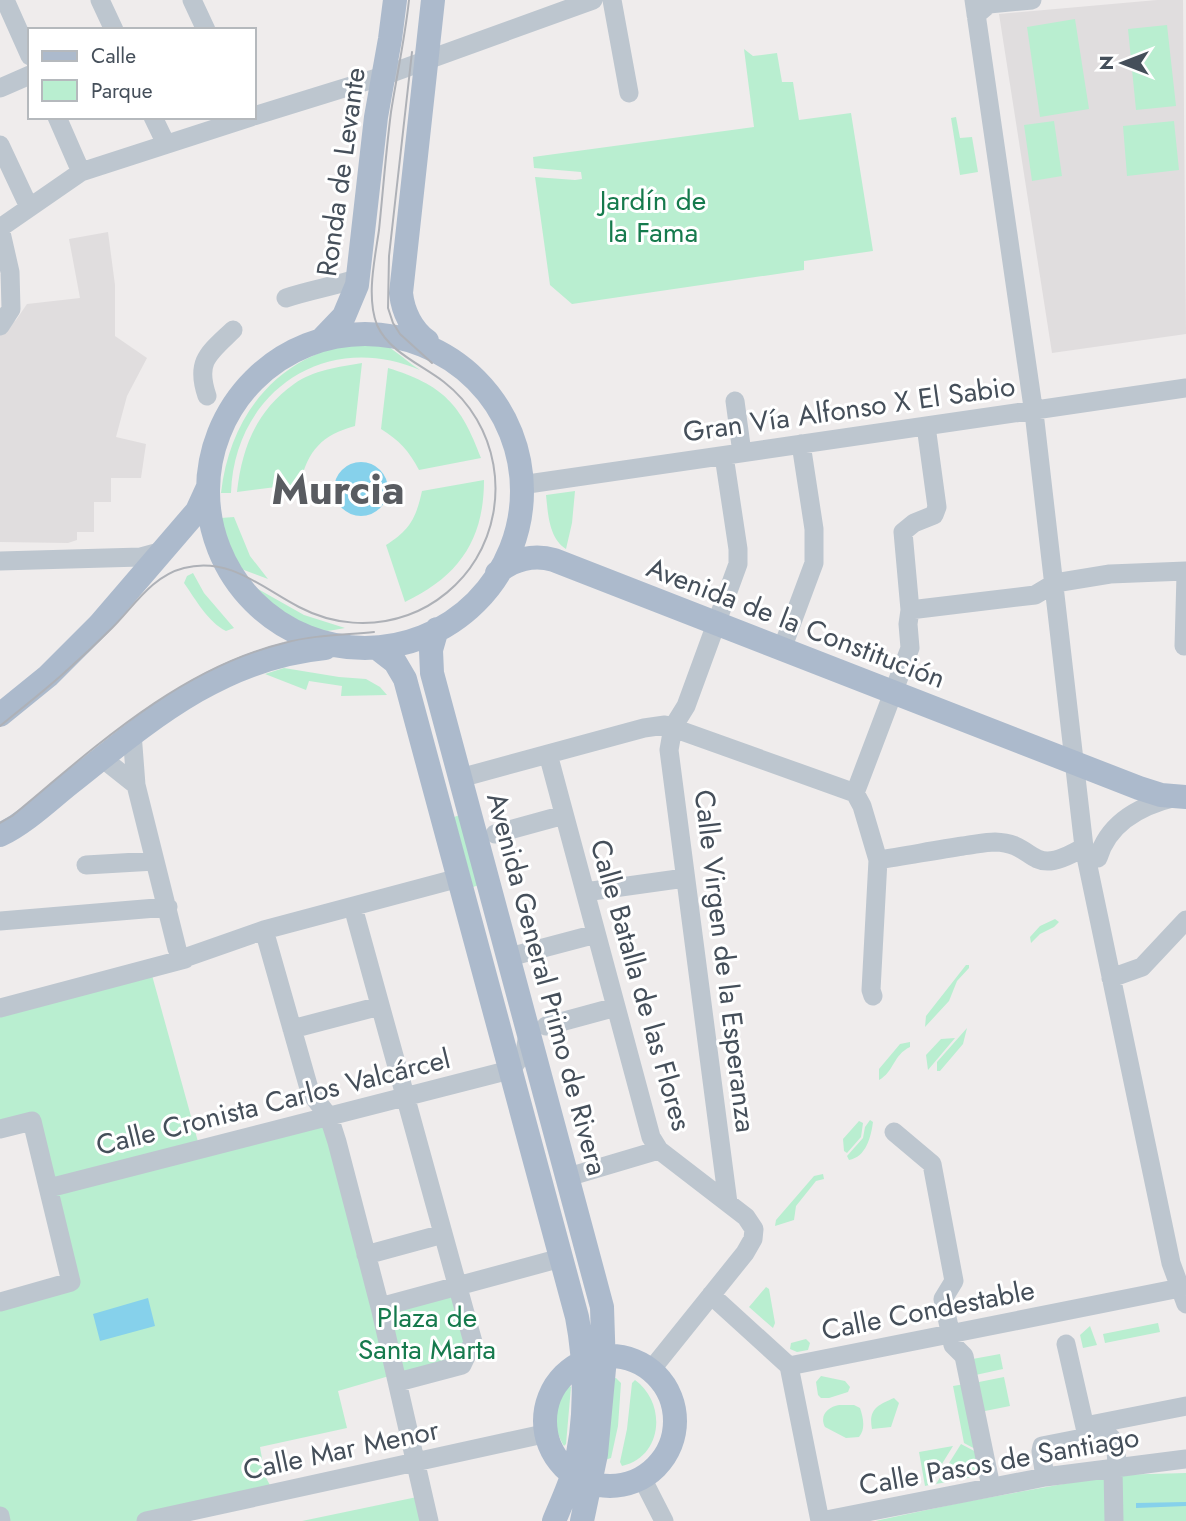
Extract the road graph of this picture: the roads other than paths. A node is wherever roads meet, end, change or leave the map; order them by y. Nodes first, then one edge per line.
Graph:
1 (5, 0) edge
2 (100, 0) edge
3 (192, 0) edge
4 (394, 0) edge
5 (433, 0) edge
6 (593, 0) edge
7 (612, 0) edge
8 (1032, 0) edge
9 (975, 7) edge
10 (113, 28) edge
11 (205, 28) edge
12 (28, 52) edge
13 (426, 61) junction
14 (28, 76) edge
15 (383, 76) junction
16 (0, 88) edge
17 (629, 93) dead end
18 (256, 115) edge
19 (58, 119) edge
20 (154, 119) edge
21 (243, 119) edge
22 (166, 144) junction
23 (0, 145) edge
24 (81, 172) junction
25 (29, 207) junction
26 (0, 227) edge
27 (359, 278) junction
28 (286, 298) dead end
29 (0, 326) edge
30 (233, 330) dead end
31 (320, 341) junction
32 (427, 341) junction
33 (1186, 388) edge
34 (207, 396) dead end
35 (734, 401) dead end
36 (1033, 410) junction
37 (926, 426) junction
38 (801, 444) junction
39 (733, 454) junction
40 (212, 471) junction
41 (521, 485) junction
42 (163, 551) junction
43 (0, 561) edge
44 (497, 573) junction
45 (1186, 573) edge
46 (1055, 583) junction
47 (1185, 607) edge
48 (910, 610) junction
49 (716, 623) junction
50 (437, 629) junction
51 (1184, 646) dead end
52 (342, 648) junction
53 (377, 648) junction
54 (782, 649) junction
55 (893, 692) junction
56 (0, 715) edge
57 (674, 727) junction
58 (132, 733) junction
59 (548, 754) junction
60 (102, 758) junction
61 (1075, 763) junction
62 (460, 778) junction
63 (136, 785) junction
64 (855, 793) junction
65 (1181, 797) edge
66 (564, 815) junction
67 (495, 834) dead end
68 (0, 835) edge
69 (1090, 855) junction
70 (878, 860) junction
71 (155, 861) junction
72 (86, 865) dead end
73 (459, 878) junction
74 (685, 878) junction
75 (585, 892) junction
76 (167, 907) junction
77 (353, 907) junction
78 (1186, 920) edge
79 (0, 921) edge
80 (264, 930) junction
81 (596, 933) junction
82 (184, 950) junction
83 (509, 957) junction
84 (1116, 976) junction
85 (873, 996) dead end
86 (380, 1006) junction
87 (616, 1007) junction
88 (0, 1008) edge
89 (537, 1028) junction
90 (292, 1029) junction
91 (510, 1070) junction
92 (405, 1097) junction
93 (329, 1117) junction
94 (0, 1129) edge
95 (894, 1132) dead end
96 (659, 1150) junction
97 (568, 1177) junction
98 (49, 1188) junction
99 (728, 1203) junction
100 (443, 1234) junction
101 (366, 1255) junction
102 (561, 1258) junction
103 (457, 1285) junction
104 (1183, 1291) edge
105 (711, 1295) junction
106 (0, 1302) edge
107 (380, 1307) junction
108 (951, 1334) junction
109 (1066, 1344) dead end
110 (594, 1359) junction
111 (789, 1366) junction
112 (651, 1370) junction
113 (398, 1382) junction
114 (1186, 1406) edge
115 (1086, 1431) junction
116 (548, 1433) junction
117 (1186, 1459) edge
118 (416, 1463) junction
119 (1115, 1467) junction
120 (1045, 1476) junction
121 (642, 1478) junction
122 (582, 1479) junction
123 (991, 1487) junction
124 (0, 1516) edge
125 (1, 1521) edge
126 (146, 1521) edge
127 (429, 1521) edge
128 (554, 1521) edge
129 (582, 1521) edge
130 (664, 1521) edge
131 (820, 1521) edge
132 (1114, 1521) edge

1 - 12 street
2 - 10 street
3 - 11 street
4 - 15 main road, Ronda de Levante
5 - 13 main road
6 - 13 street
7 - 17 street
8 - 9 street
9 - 36 street
13 - 15 street
13 - 32 main road
14 - 16 street
15 - 18 street
15 - 27 main road, Ronda de Levante
19 - 24 street
20 - 22 street
21 - 22 street
22 - 24 street
23 - 25 street
24 - 25 street
25 - 26 street
26 - 29 street
27 - 28 street
27 - 31 main road, Ronda de Levante
30 - 34 street
31 - 32 main road
31 - 40 main road
32 - 41 main road
33 - 36 street, Gran Vía Alfonso X El Sabio
35 - 39 street
36 - 37 street, Gran Vía Alfonso X El Sabio
36 - 46 street
37 - 38 street, Gran Vía Alfonso X El Sabio
37 - 48 street
38 - 39 street, Gran Vía Alfonso X El Sabio
38 - 54 street
39 - 41 street, Gran Vía Alfonso X El Sabio
39 - 49 street
40 - 42 main road
40 - 52 main road
41 - 44 main road
42 - 43 street
42 - 56 main road
44 - 49 main road, Avenida de la Constitución
44 - 50 main road
45 - 46 street
45 - 47 street
46 - 48 street
46 - 61 street
47 - 51 street
48 - 55 street
49 - 54 main road, Avenida de la Constitución
49 - 57 street
50 - 53 main road
50 - 62 main road, Avenida General Primo de Rivera
52 - 53 main road
52 - 58 main road
53 - 73 main road, Avenida General Primo de Rivera
54 - 55 main road, Avenida de la Constitución
55 - 61 main road, Avenida de la Constitución
55 - 64 street
57 - 59 street
57 - 64 street
57 - 74 street, Calle Virgen de la Esperanza
58 - 60 main road
58 - 63 street
59 - 62 street
59 - 66 street, Calle Batalla de las Flores
60 - 63 street
60 - 68 main road
61 - 65 main road, Avenida de la Constitución
61 - 69 street
62 - 83 main road, Avenida General Primo de Rivera
63 - 71 street
64 - 70 street
65 - 69 street
66 - 67 street
66 - 75 street, Calle Batalla de las Flores
69 - 70 street
69 - 84 street
70 - 85 street
71 - 72 street
71 - 76 street
73 - 77 street
73 - 91 main road, Avenida General Primo de Rivera
74 - 75 street
74 - 99 street, Calle Virgen de la Esperanza
75 - 81 street, Calle Batalla de las Flores
76 - 79 street
76 - 82 street
77 - 80 street
77 - 86 street
78 - 84 street
80 - 82 street
80 - 90 street
81 - 83 street
81 - 87 street, Calle Batalla de las Flores
82 - 88 street
83 - 89 main road, Avenida General Primo de Rivera
84 - 104 street
86 - 90 street
86 - 92 street
87 - 89 street
87 - 96 street, Calle Batalla de las Flores
89 - 91 street
89 - 97 main road, Avenida General Primo de Rivera
90 - 93 street
91 - 92 street, Calle Cronista Carlos Valcárcel
91 - 102 main road, Avenida General Primo de Rivera
92 - 93 street, Calle Cronista Carlos Valcárcel
92 - 100 street
93 - 98 street, Calle Cronista Carlos Valcárcel
93 - 101 street
94 - 98 street
95 - 108 street
96 - 97 street
96 - 99 street, Calle Batalla de las Flores
97 - 110 main road, Avenida General Primo de Rivera
98 - 106 street
99 - 105 street, Calle Batalla de las Flores
100 - 101 street
100 - 103 street
101 - 107 street
102 - 103 street
102 - 110 main road, Avenida General Primo de Rivera
103 - 107 street
103 - 113 street
104 - 108 street, Calle Condestable
105 - 111 street, Calle Condestable
105 - 112 street
107 - 113 street
108 - 111 street, Calle Condestable
108 - 123 street
109 - 115 street
110 - 112 main road
110 - 116 main road
110 - 122 main road
111 - 131 street
112 - 121 main road
113 - 118 street
114 - 115 street
115 - 119 street
115 - 120 street
116 - 118 street, Calle Mar Menor
116 - 122 main road
117 - 119 street, Calle Pasos de Santiago
118 - 126 street, Calle Mar Menor
118 - 127 street
119 - 120 street, Calle Pasos de Santiago
119 - 132 street
120 - 123 street, Calle Pasos de Santiago
121 - 122 main road
121 - 130 street
122 - 128 main road
122 - 129 main road
123 - 131 street, Calle Pasos de Santiago
124 - 125 street

